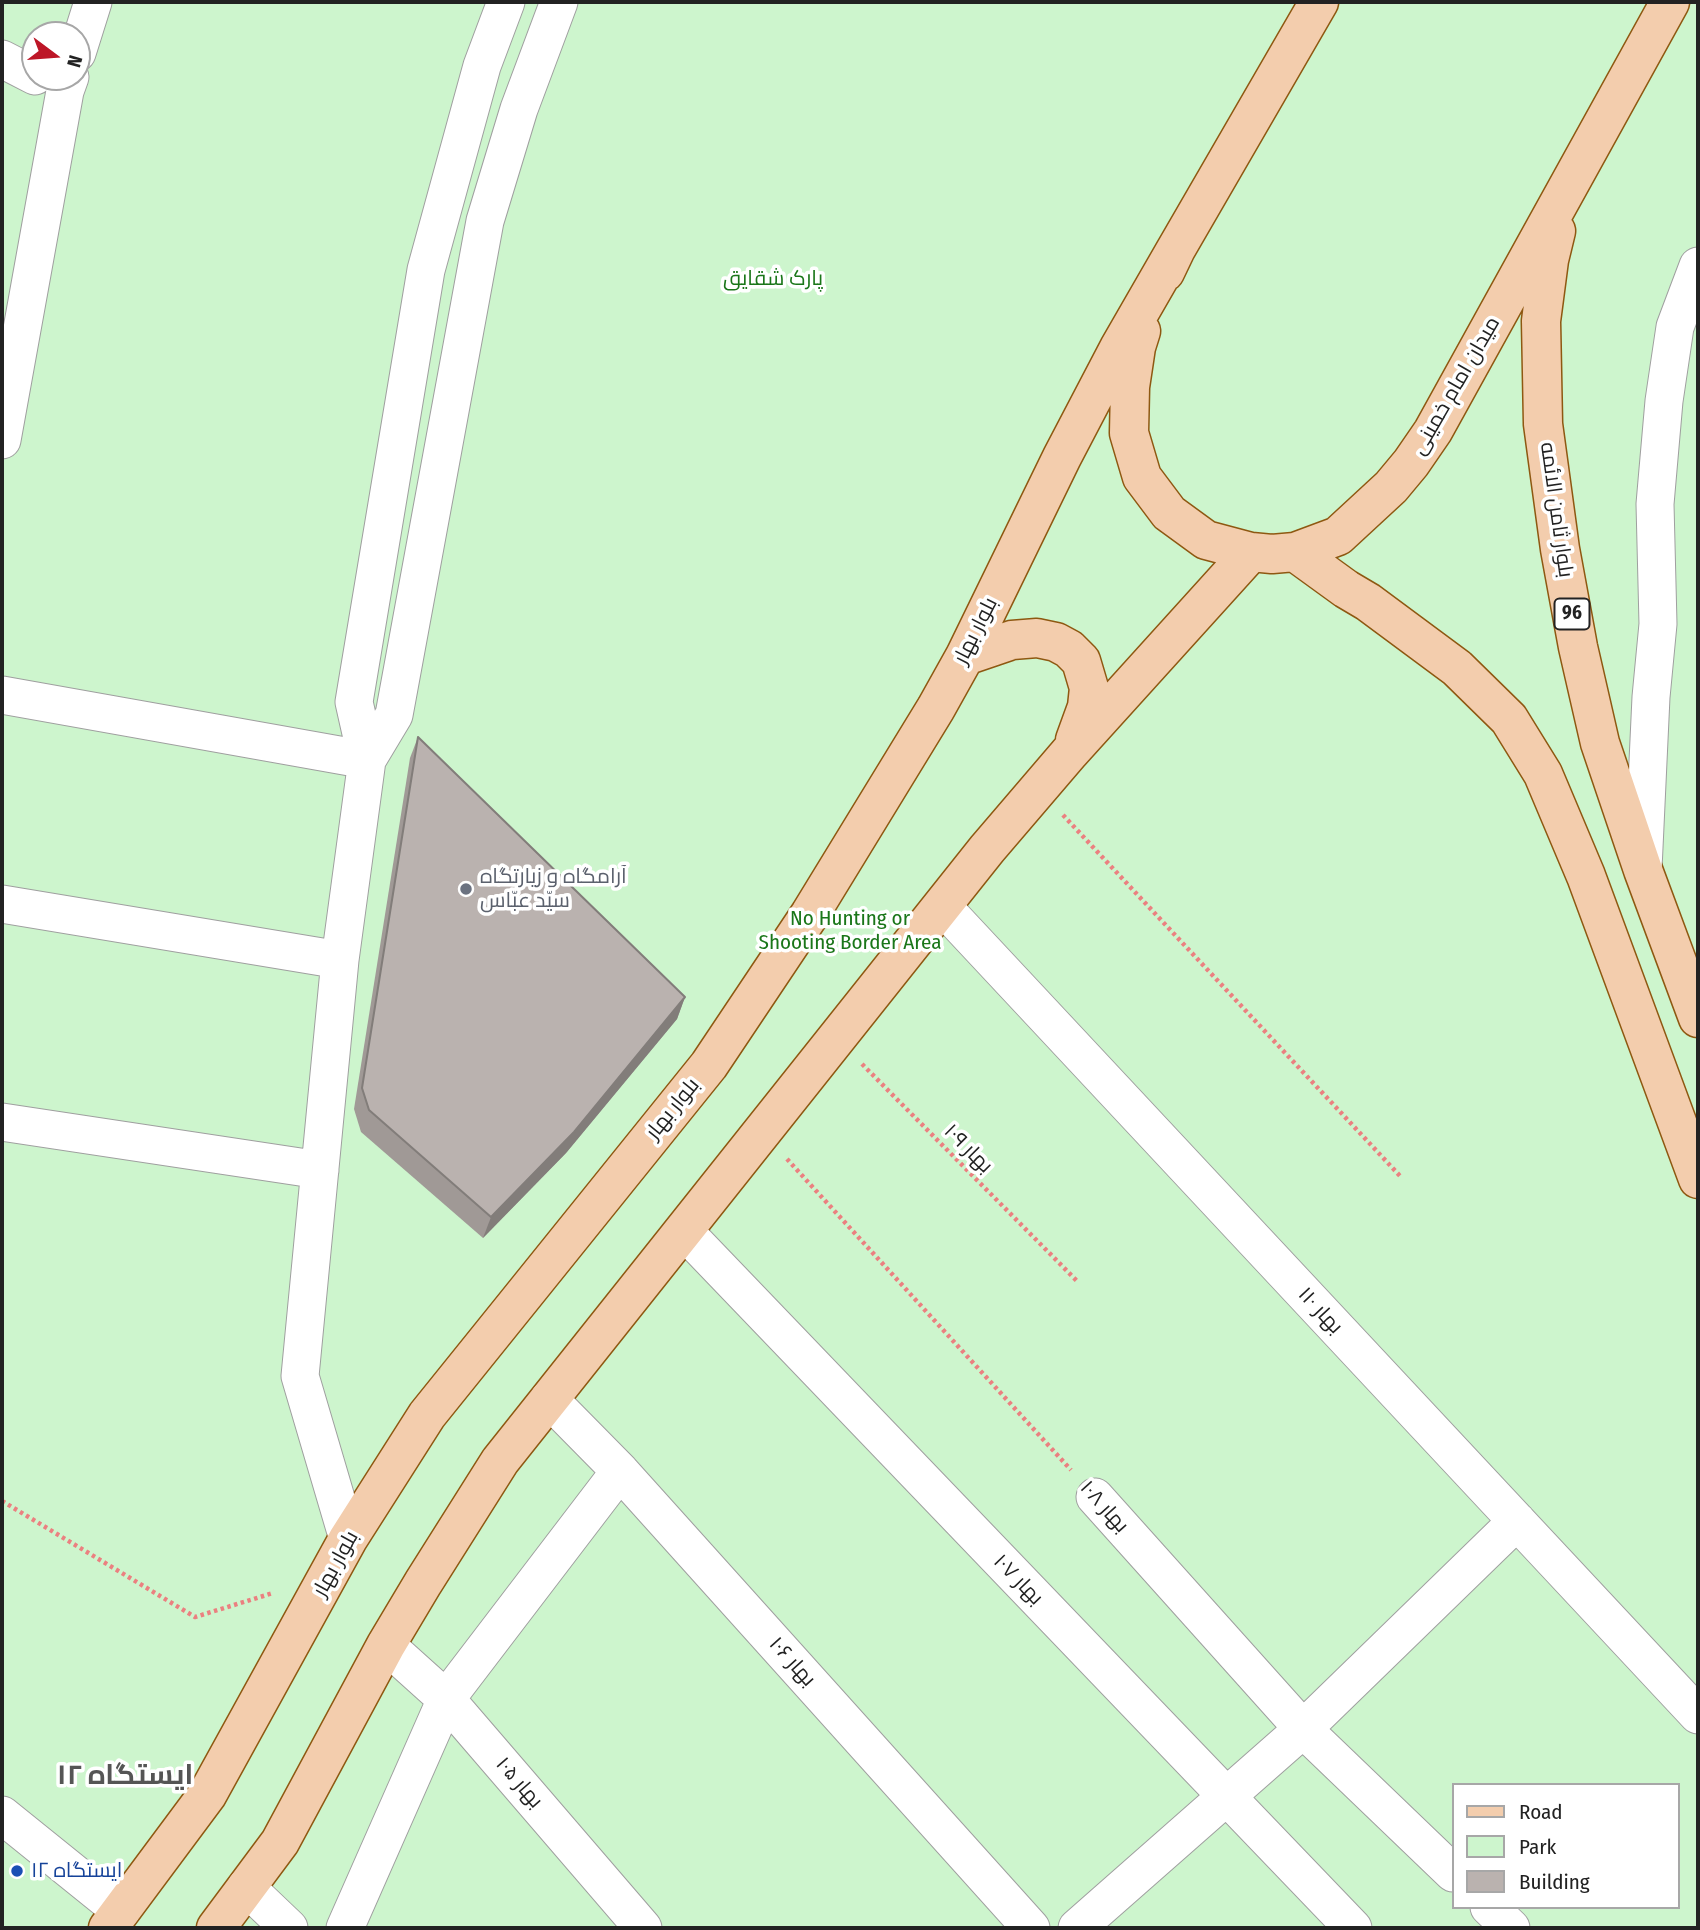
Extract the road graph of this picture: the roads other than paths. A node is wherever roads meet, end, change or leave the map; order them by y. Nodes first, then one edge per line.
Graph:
1 (93, 2) edge
2 (506, 2) edge
3 (559, 2) edge
4 (1319, 2) edge
5 (1670, 2) edge
6 (87, 21) edge
7 (2, 60) edge
8 (21, 68) edge
9 (50, 91) edge
10 (1564, 194) junction
11 (1176, 250) junction
12 (1698, 266) edge
13 (2, 440) edge
14 (1251, 552) junction
15 (1295, 552) junction
16 (965, 656) junction
17 (2, 695) edge
18 (1070, 752) junction
19 (367, 760) junction
20 (1643, 870) junction
21 (2, 904) edge
22 (942, 906) junction
23 (340, 960) junction
24 (1698, 1018) edge
25 (2, 1122) edge
26 (320, 1170) junction
27 (1698, 1179) edge
28 (684, 1231) junction
29 (549, 1399) junction
30 (620, 1471) junction
31 (1095, 1497) road end
32 (1517, 1521) junction
33 (348, 1539) junction
34 (386, 1645) junction
35 (446, 1699) junction
36 (1698, 1715) edge
37 (1303, 1729) junction
38 (1226, 1796) junction
39 (2, 1815) edge
40 (1452, 1872) edge
41 (246, 1887) junction
42 (1491, 1909) edge
43 (114, 1920) edge
44 (216, 1928) edge
45 (289, 1928) edge
46 (345, 1928) edge
47 (643, 1928) edge
48 (1031, 1928) edge
49 (1077, 1928) edge
50 (1353, 1928) edge
51 (1511, 1928) edge

1 - 6 street
2 - 19 street
3 - 19 street
4 - 11 main road, میدان امام خمینی / 96
5 - 10 main road, میدان امام خمینی / 96
7 - 8 street
9 - 13 street
10 - 15 main road, میدان امام خمینی / 96
10 - 20 main road, بلوار ثامن الائمه / 96
11 - 14 main road, میدان امام خمینی / 96
11 - 16 main road, بلوار بهار
12 - 20 street
14 - 15 main road, میدان امام خمینی / 96
14 - 18 main road
15 - 27 main road
16 - 18 main road
16 - 33 main road, بلوار بهار
17 - 19 street
18 - 22 main road
19 - 23 street
20 - 24 main road, بلوار ثامن الائمه / 96
21 - 23 street
22 - 28 main road
22 - 32 street, بهار ۱۱۰
23 - 26 street
25 - 26 street
26 - 33 street
28 - 29 main road
28 - 38 street, بهار ۱۰۷
29 - 30 street, بهار ۱۰۶
29 - 34 main road
30 - 35 street
30 - 48 street, بهار ۱۰۶
31 - 37 street, بهار ۱۰۸
32 - 36 street, بهار ۱۱۰
32 - 37 street
33 - 43 main road, بلوار بهار
34 - 35 street, بهار ۱۰۵
34 - 41 main road
35 - 46 street
35 - 47 street, بهار ۱۰۵
37 - 38 street
37 - 40 street, بهار ۱۰۸
38 - 49 street
38 - 50 street, بهار ۱۰۷
39 - 43 street
41 - 44 main road
41 - 45 street
42 - 51 street

